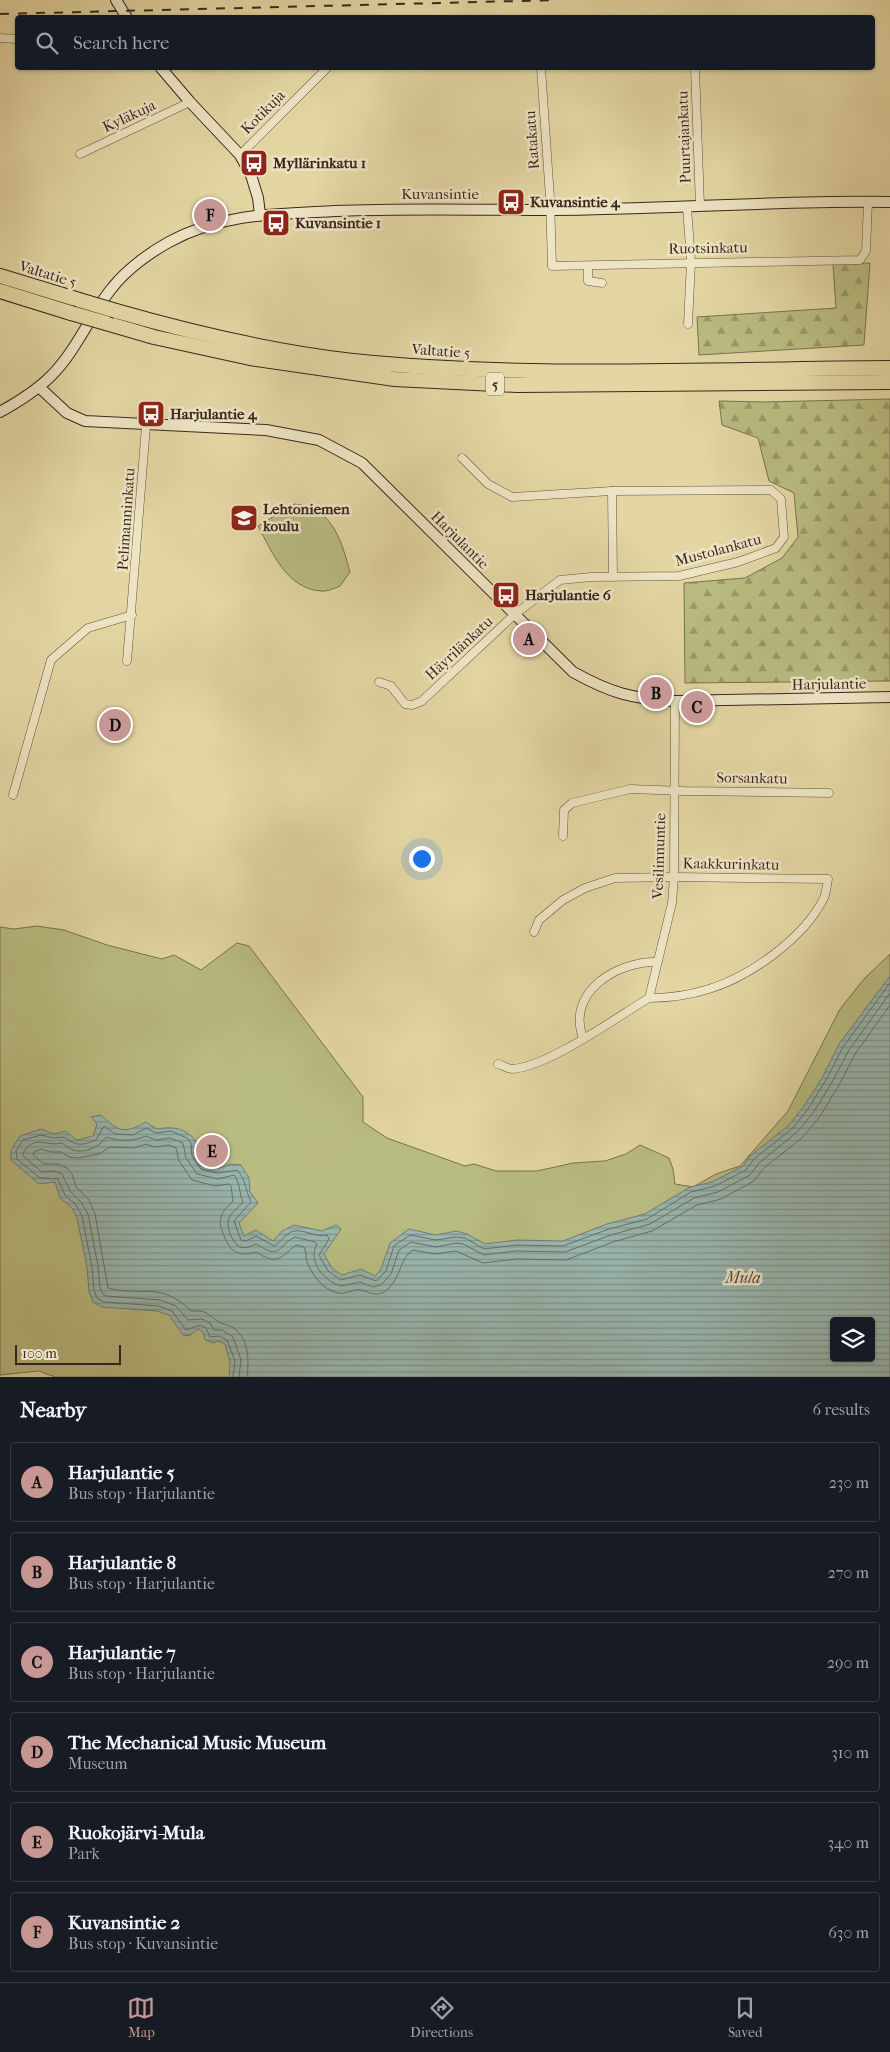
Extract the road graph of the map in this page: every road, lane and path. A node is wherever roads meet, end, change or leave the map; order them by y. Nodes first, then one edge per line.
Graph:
1 (116, 0) edge
2 (125, 15) edge
3 (0, 38) edge
4 (15, 38) edge
5 (163, 70) edge
6 (325, 70) edge
7 (542, 70) edge
8 (695, 70) edge
9 (190, 102) junction
10 (80, 154) dead end
11 (240, 155) junction
12 (868, 201) junction
13 (890, 202) edge
14 (687, 206) junction
15 (700, 206) junction
16 (550, 210) junction
17 (260, 214) junction
18 (691, 262) junction
19 (588, 266) junction
20 (0, 276) edge
21 (602, 283) dead end
22 (0, 291) edge
23 (688, 324) dead end
24 (890, 368) edge
25 (890, 382) edge
26 (39, 387) junction
27 (0, 412) edge
28 (146, 426) junction
29 (462, 458) dead end
30 (612, 491) junction
31 (613, 577) junction
32 (132, 615) junction
33 (514, 615) junction
34 (127, 661) dead end
35 (379, 682) dead end
36 (890, 697) edge
37 (675, 701) junction
38 (675, 791) junction
39 (829, 793) dead end
40 (13, 795) dead end
41 (563, 836) dead end
42 (674, 877) junction
43 (534, 932) dead end
44 (657, 962) junction
45 (649, 998) junction
46 (583, 1038) junction
47 (498, 1064) dead end

1 - 2 street
3 - 4 street
5 - 9 street
6 - 11 street, Kotikuja
7 - 16 street, Ratakatu
8 - 15 street, Puurtajankatu
9 - 10 street, Kyläkuja
9 - 11 street
11 - 17 street
12 - 13 street, Kuvansintie
12 - 15 street, Kuvansintie
12 - 18 street, Ruotsinkatu
14 - 15 street, Kuvansintie
14 - 16 street, Kuvansintie
14 - 18 street
16 - 17 street, Kuvansintie
16 - 19 street, Ruotsinkatu
17 - 26 street, Kuvansintie
18 - 19 street, Ruotsinkatu
18 - 23 street
19 - 21 street
20 - 24 highway, Valtatie 5 / 5, bridge
22 - 25 highway, Valtatie 5 / 5, bridge
26 - 27 street
26 - 28 street, Harjulantie
28 - 32 street, Pelimanninkatu
28 - 33 street, Harjulantie
29 - 30 street, Mustolankatu
30 - 31 street
30 - 31 street, Mustolankatu
31 - 33 street, Mustolankatu
32 - 34 street, Pelimanninkatu
32 - 40 street
33 - 35 street, Häyrilänkatu
33 - 37 street, Harjulantie
36 - 37 street, Harjulantie
37 - 38 street, Vesilinnuntie
38 - 39 street, Sorsankatu
38 - 41 street, Sorsankatu
38 - 42 street, Vesilinnuntie
42 - 43 street, Kaakkurinkatu
42 - 44 street, Vesilinnuntie
42 - 45 street, Kaakkurinkatu
44 - 45 street, Vesilinnuntie
44 - 46 street
45 - 46 street
46 - 47 street

